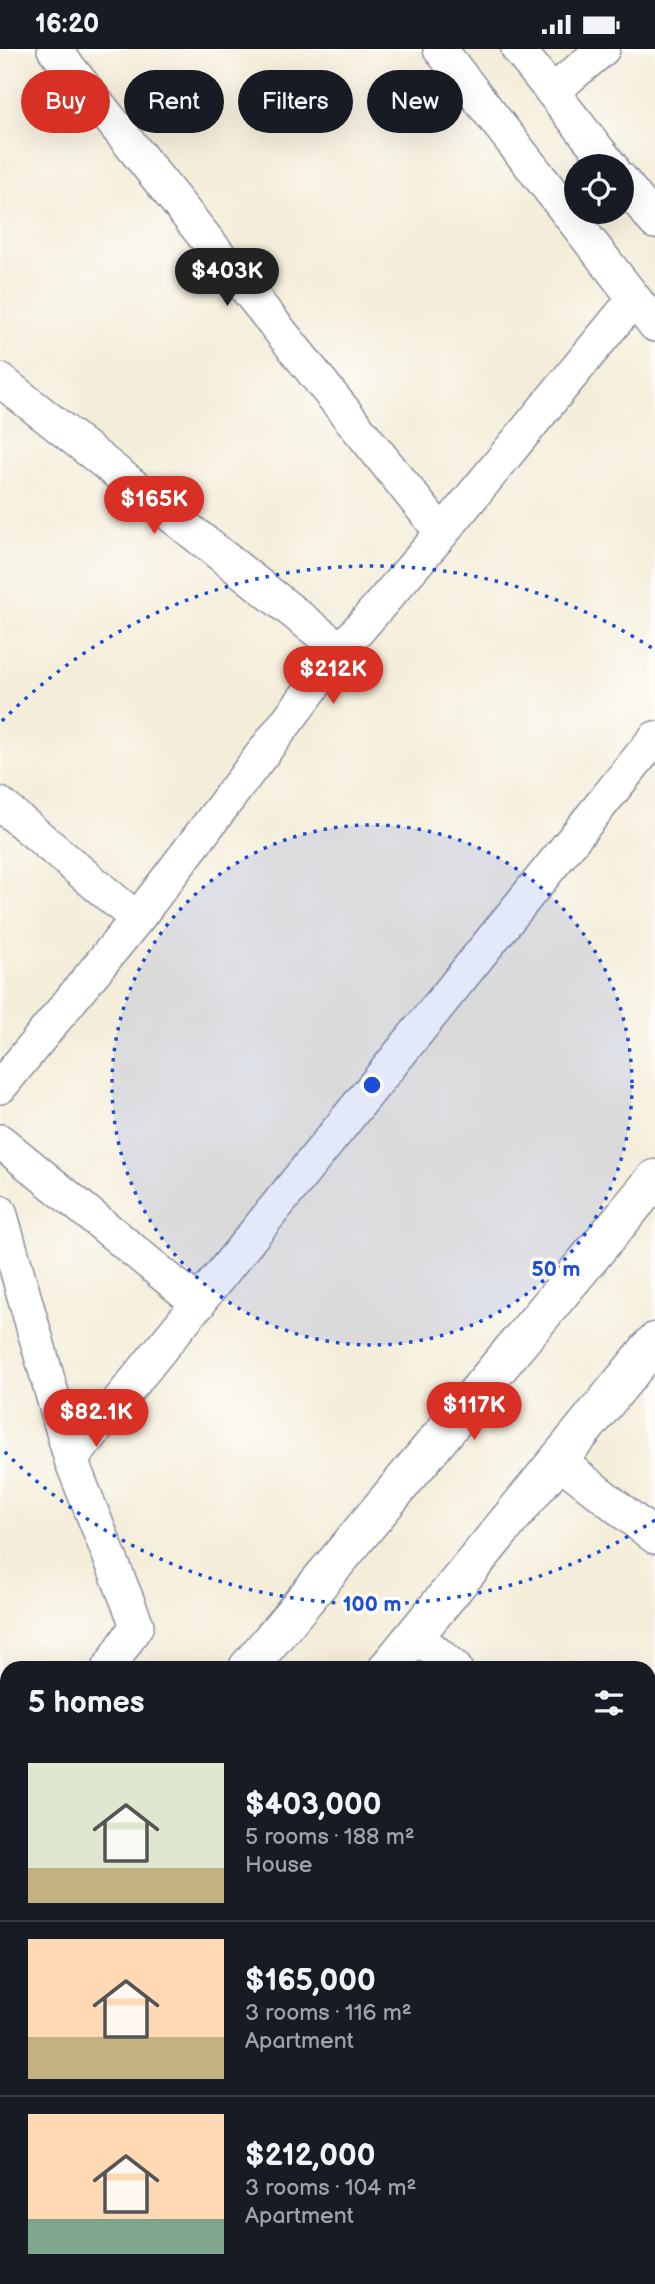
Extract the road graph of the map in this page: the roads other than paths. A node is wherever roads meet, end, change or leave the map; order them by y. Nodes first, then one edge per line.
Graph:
1 (54, 49) edge
2 (440, 49) edge
3 (518, 49) edge
4 (603, 49) edge
5 (552, 92) junction
6 (601, 154) edge
7 (634, 195) edge
8 (655, 222) edge
9 (635, 299) junction
10 (655, 325) edge
11 (0, 380) edge
12 (442, 533) junction
13 (341, 650) junction
14 (655, 738) edge
15 (0, 804) edge
16 (137, 919) junction
17 (0, 1087) edge
18 (0, 1141) edge
19 (655, 1179) edge
20 (0, 1212) edge
21 (199, 1304) junction
22 (655, 1342) edge
23 (71, 1460) junction
24 (558, 1460) junction
25 (655, 1537) edge
26 (415, 1635) junction
27 (114, 1661) edge
28 (254, 1661) edge
29 (394, 1661) edge
30 (447, 1661) edge

1 - 12 street
2 - 9 street
3 - 5 street
4 - 5 street
5 - 6 street
7 - 8 street
9 - 10 street
9 - 12 street
11 - 13 street
12 - 13 street
13 - 16 street
14 - 21 street
15 - 16 street
16 - 17 street
18 - 21 street
19 - 28 main road
20 - 23 street
21 - 23 street
22 - 24 main road
23 - 27 street
24 - 25 street
24 - 26 main road
26 - 29 main road
26 - 30 street

